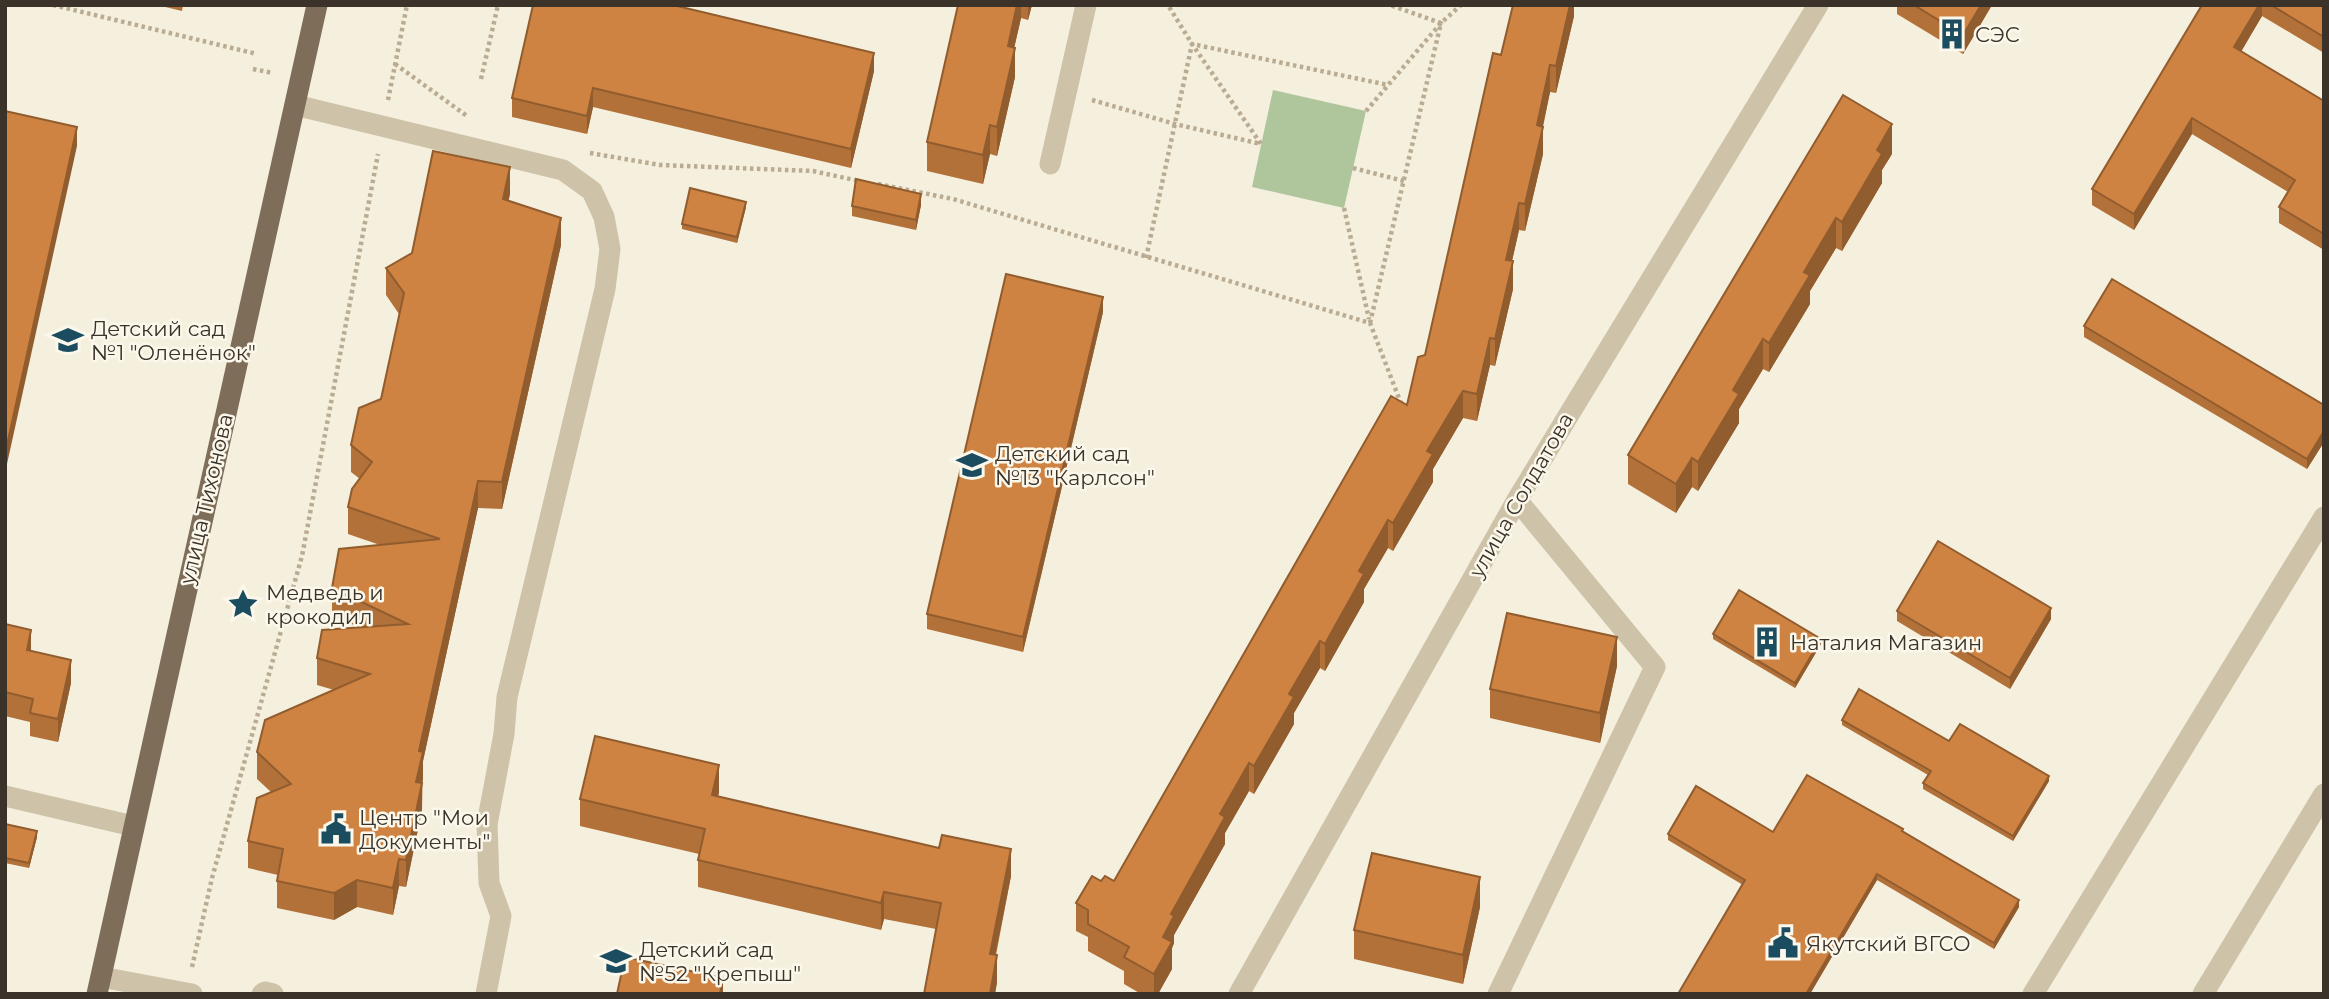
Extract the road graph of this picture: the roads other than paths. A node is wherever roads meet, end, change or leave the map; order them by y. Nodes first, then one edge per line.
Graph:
1 (317, 5) edge
2 (1086, 5) edge
3 (1818, 5) edge
4 (295, 105) junction
5 (1051, 164) dead end
6 (1517, 499) junction
7 (2324, 517) edge
8 (2324, 794) edge
9 (5, 796) edge
10 (133, 826) junction
11 (99, 986) edge
12 (189, 993) edge
13 (262, 994) edge
14 (273, 994) edge
15 (486, 994) edge
16 (1239, 994) edge
17 (1498, 994) edge
18 (2034, 994) edge
19 (2203, 994) edge

1 - 4 main road, улица Тихонова
2 - 5 street
3 - 6 street, улица Солдатова
4 - 10 main road, улица Тихонова
4 - 15 street
6 - 16 street, улица Солдатова
6 - 17 street
7 - 18 street
8 - 19 street
9 - 10 street
10 - 11 main road, улица Тихонова
11 - 12 street
13 - 14 street

